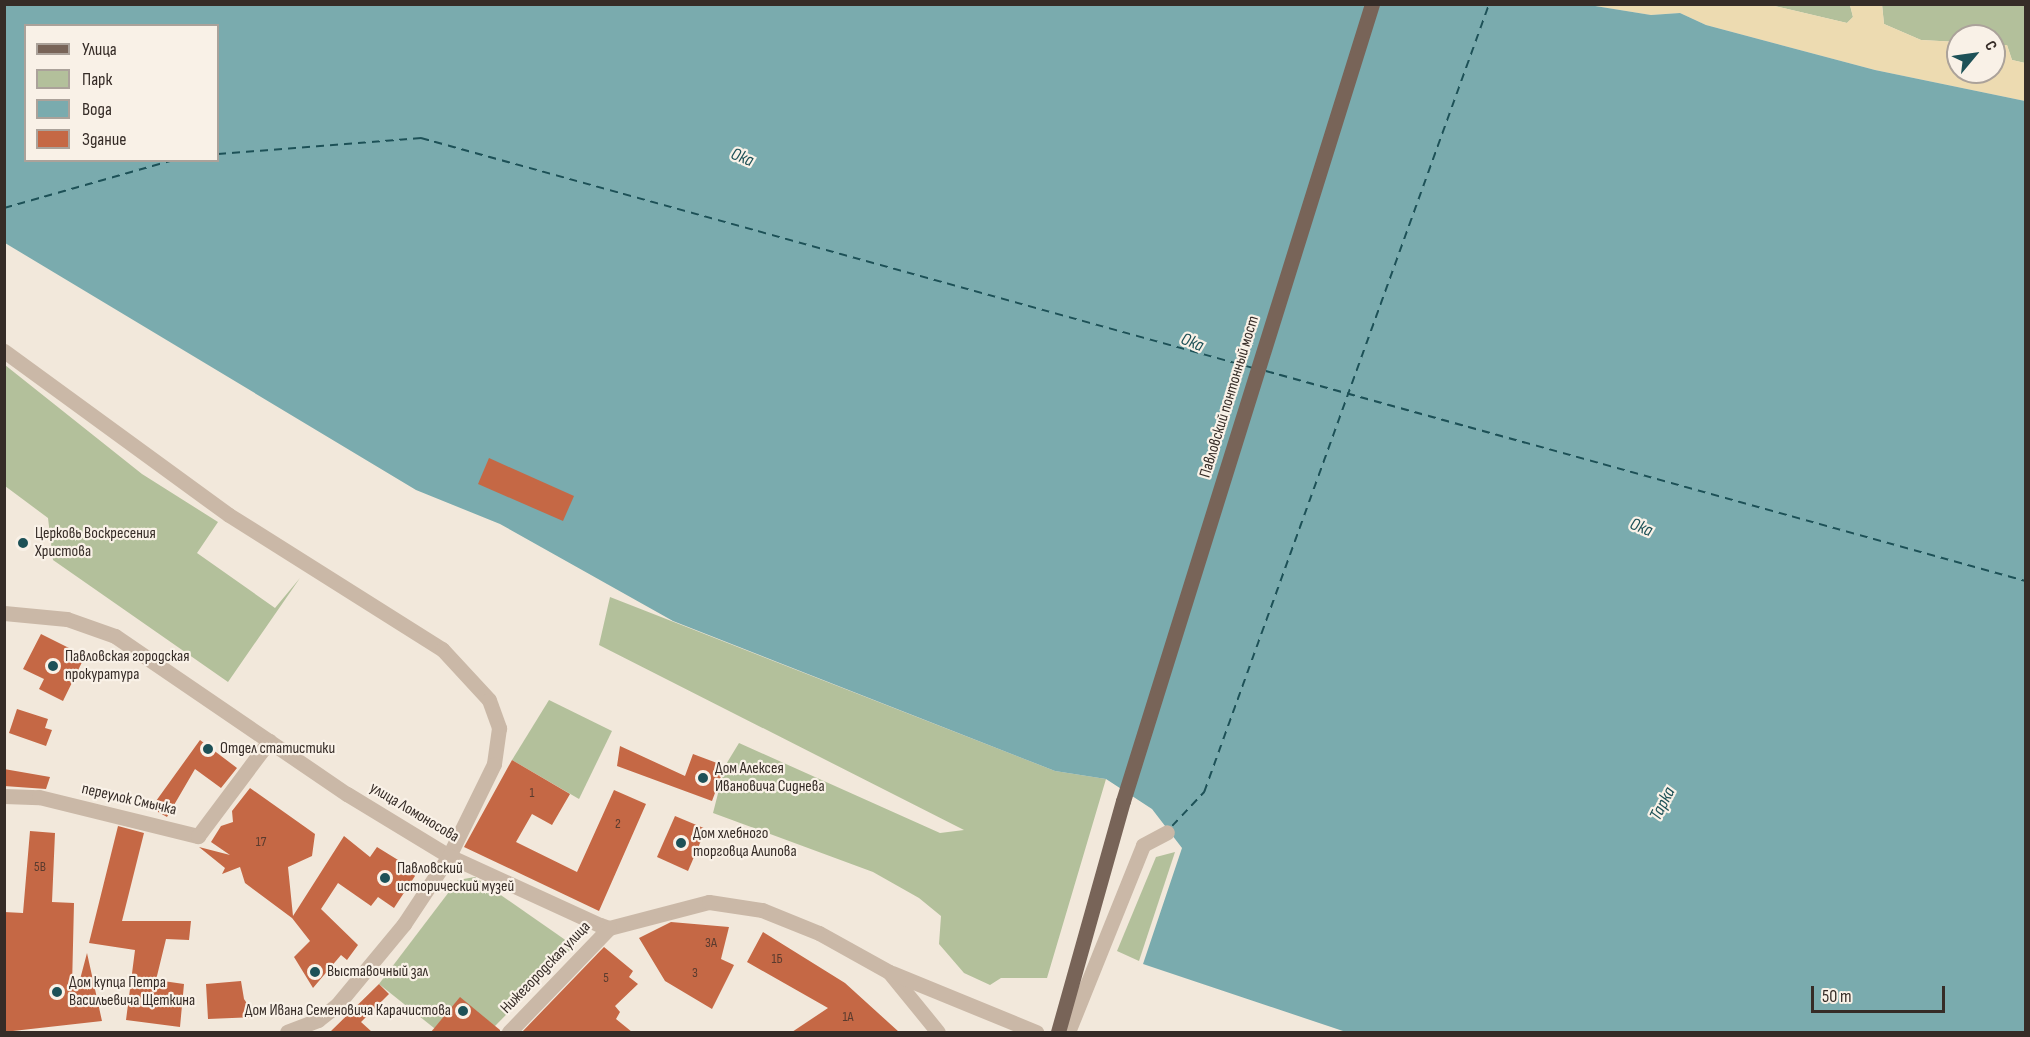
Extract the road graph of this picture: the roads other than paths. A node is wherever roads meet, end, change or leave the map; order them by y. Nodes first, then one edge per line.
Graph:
1 (1371, 4) edge
2 (4, 351) edge
3 (4, 613) edge
4 (269, 741) junction
5 (4, 796) edge
6 (1167, 831) dead end
7 (449, 856) junction
8 (609, 928) junction
9 (889, 972) junction
10 (288, 1032) edge
11 (509, 1032) edge
12 (938, 1032) edge
13 (1036, 1032) edge
14 (1058, 1032) edge
15 (1068, 1032) edge

1 - 14 main road, Павловский понтонный мост
2 - 7 street
3 - 4 street, улица Ломоносова
4 - 5 street, переулок Смычка
4 - 7 street, улица Ломоносова
6 - 15 street
7 - 8 street, улица Ломоносова
7 - 10 street
8 - 9 street
8 - 11 street, Нижегородская улица
9 - 12 street
9 - 13 street

